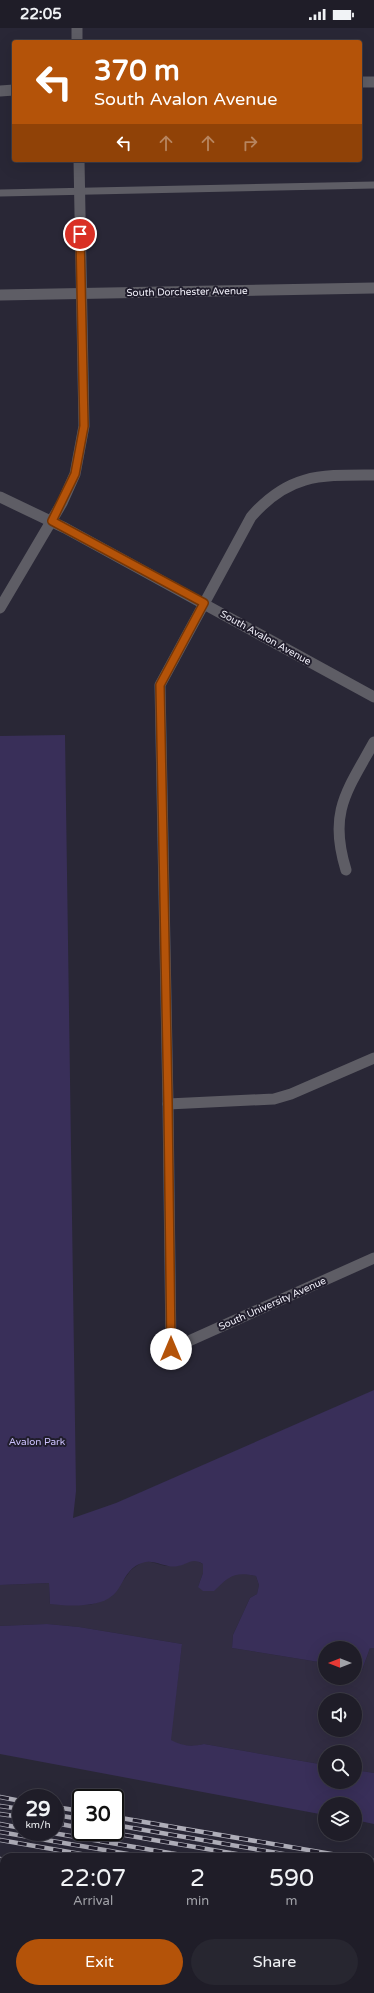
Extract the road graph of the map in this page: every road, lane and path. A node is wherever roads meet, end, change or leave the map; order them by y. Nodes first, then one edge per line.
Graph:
1 (77, 28) edge
2 (77, 40) edge
3 (362, 82) edge
4 (374, 82) edge
5 (12, 90) edge
6 (0, 91) edge
7 (79, 162) edge
8 (374, 185) edge
9 (80, 192) junction
10 (0, 193) edge
11 (374, 288) edge
12 (82, 293) junction
13 (0, 295) edge
14 (374, 475) edge
15 (0, 497) edge
16 (52, 521) junction
17 (204, 603) junction
18 (0, 608) edge
19 (374, 697) edge
20 (374, 742) edge
21 (346, 870) dead end
22 (374, 1058) edge
23 (168, 1104) junction
24 (374, 1258) edge

1 - 2 street
3 - 4 street
5 - 6 street
7 - 9 street
8 - 9 lane
9 - 10 lane
9 - 12 street
11 - 12 street, South Dorchester Avenue
12 - 13 street, South Dorchester Avenue
12 - 16 street
14 - 17 street
15 - 16 street, South Avalon Avenue
16 - 17 street, South Avalon Avenue
16 - 18 street
17 - 19 street, South Avalon Avenue
17 - 23 street
20 - 21 street
22 - 23 street
23 - 24 street, South University Avenue

